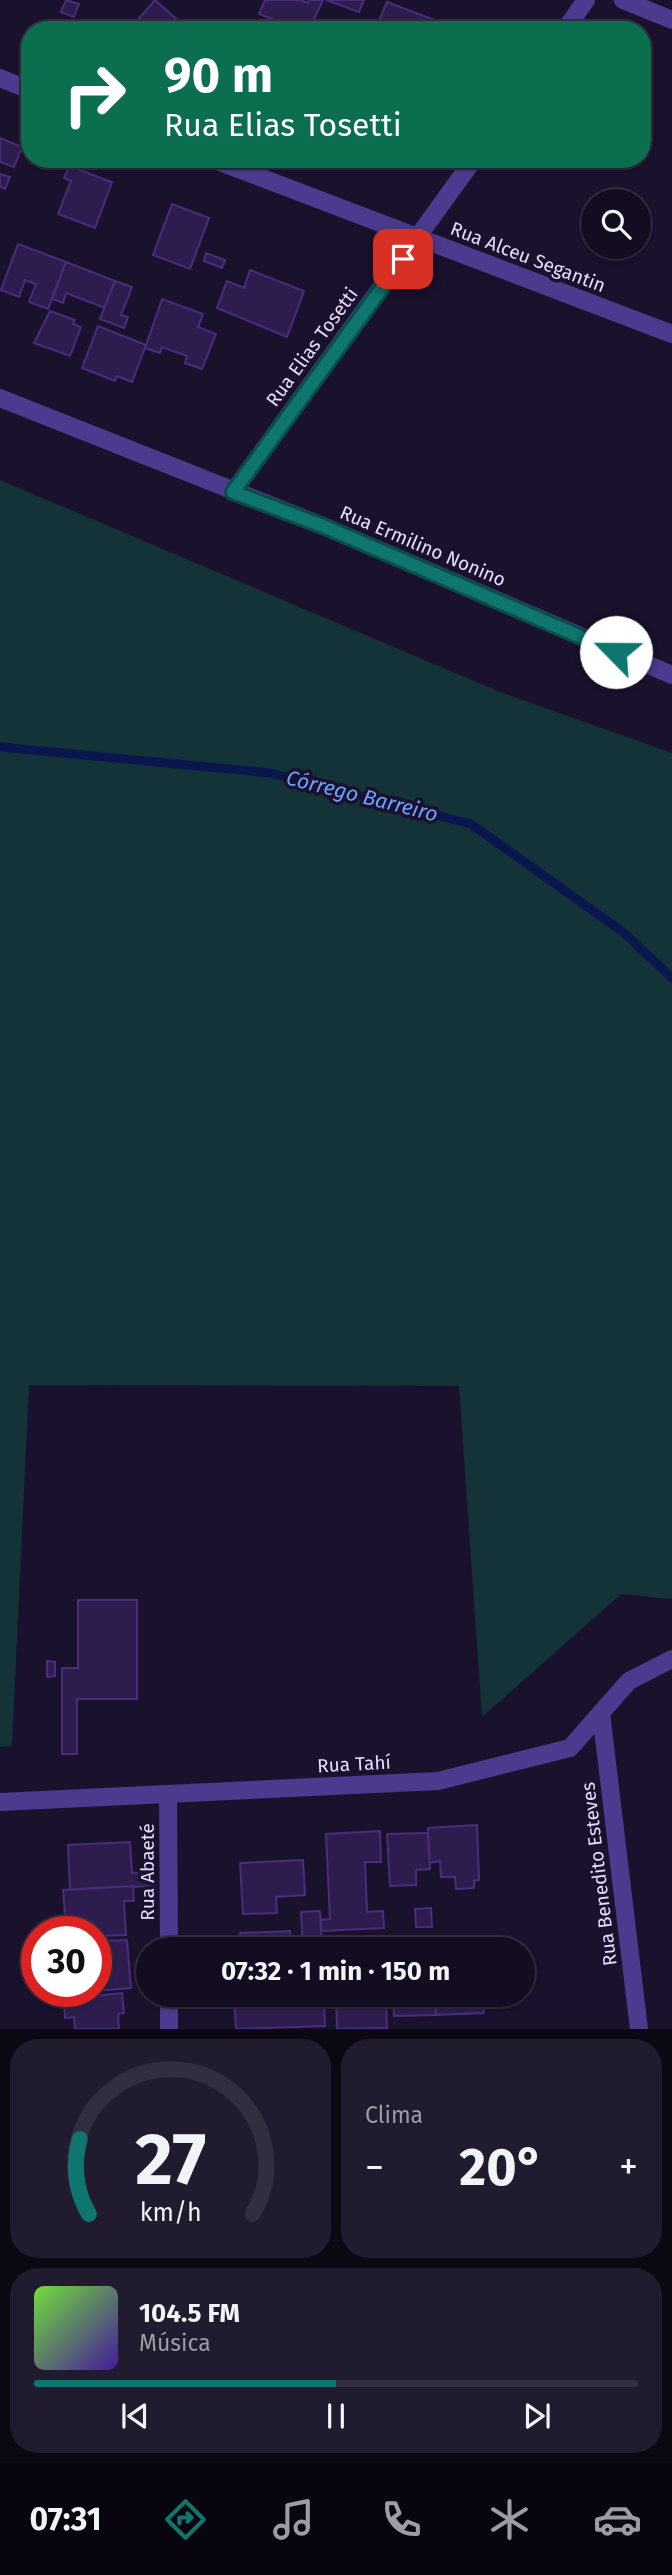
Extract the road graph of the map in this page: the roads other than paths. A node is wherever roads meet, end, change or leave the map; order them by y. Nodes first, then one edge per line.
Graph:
1 (586, 0) edge
2 (623, 0) edge
3 (672, 20) edge
4 (571, 21) edge
5 (0, 78) edge
6 (21, 86) edge
7 (235, 168) edge
8 (468, 168) edge
9 (418, 238) junction
10 (672, 334) edge
11 (0, 398) edge
12 (233, 492) junction
13 (672, 675) edge
14 (672, 1659) edge
15 (601, 1713) junction
16 (168, 1794) junction
17 (0, 1802) edge
18 (169, 1937) edge
19 (169, 2007) edge
20 (169, 2029) edge
21 (639, 2029) edge

1 - 4 street
2 - 3 street
5 - 6 street
7 - 9 street, Rua Alceu Segantin
8 - 9 street, Rua Elias Tosetti
9 - 10 street, Rua Alceu Segantin
9 - 12 street, Rua Elias Tosetti
11 - 12 street, Rua Ermilino Nonino
12 - 13 street, Rua Ermilino Nonino
14 - 15 street, Rua Tahí
15 - 16 street, Rua Tahí
15 - 21 street, Rua Benedito Esteves
16 - 17 street, Rua Tahí
16 - 18 street, Rua Abaeté
19 - 20 street

